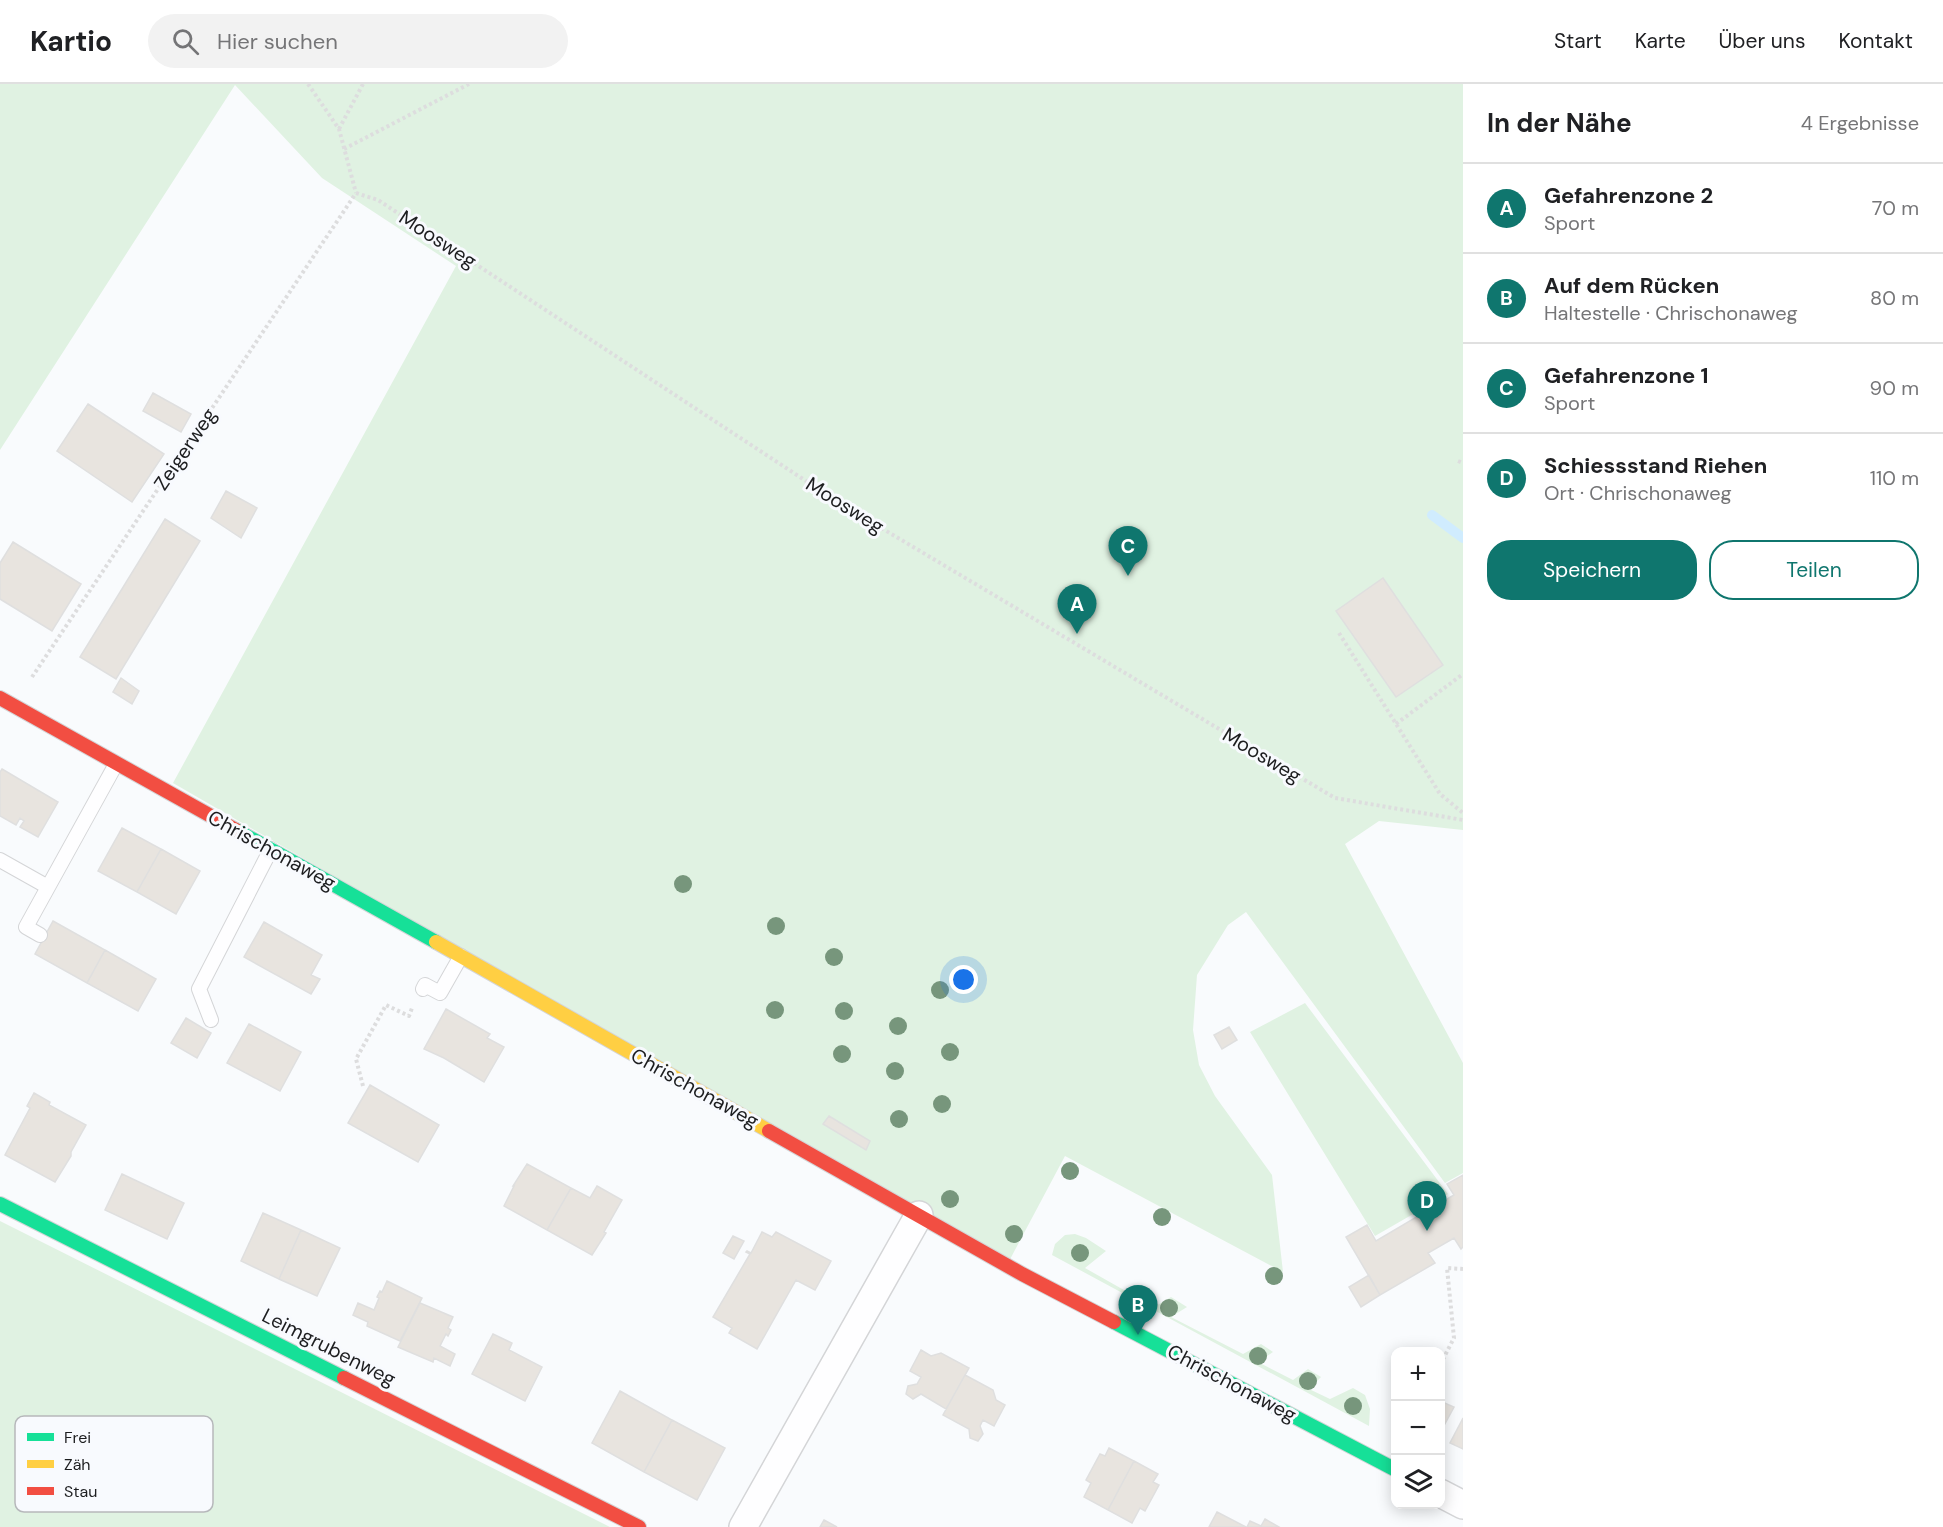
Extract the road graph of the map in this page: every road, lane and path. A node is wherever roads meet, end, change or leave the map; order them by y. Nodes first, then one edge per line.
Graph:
1 (308, 84) edge
2 (363, 84) edge
3 (469, 84) edge
4 (339, 129) junction
5 (345, 148) junction
6 (356, 193) junction
7 (1339, 633) dead end
8 (1463, 674) edge
9 (0, 698) edge
10 (13, 705) junction
11 (1396, 724) junction
12 (116, 764) junction
13 (1463, 813) edge
14 (1463, 820) edge
15 (271, 849) junction
16 (0, 860) edge
17 (48, 887) junction
18 (40, 934) dead end
19 (461, 956) junction
20 (423, 989) dead end
21 (409, 1016) dead end
22 (211, 1020) dead end
23 (363, 1086) dead end
24 (0, 1204) edge
25 (920, 1215) junction
26 (1463, 1269) edge
27 (1445, 1355) edge
28 (1391, 1468) edge
29 (1445, 1496) edge
30 (1463, 1505) edge
31 (639, 1527) edge
32 (743, 1527) edge

1 - 4 path
2 - 4 path
3 - 5 path
4 - 5 path
5 - 6 path
6 - 10 path, Zeigerweg
6 - 14 path, Moosweg
7 - 11 path
8 - 11 path
9 - 10 street, Chrischonaweg
10 - 12 street, Chrischonaweg
11 - 13 path
12 - 15 street, Chrischonaweg
12 - 17 lane
15 - 19 street, Chrischonaweg
15 - 22 lane
16 - 17 lane
17 - 18 lane
19 - 20 lane
19 - 25 street, Chrischonaweg
21 - 23 path
24 - 31 street, Leimgrubenweg
25 - 28 street, Chrischonaweg
25 - 32 street
26 - 27 path
29 - 30 street

